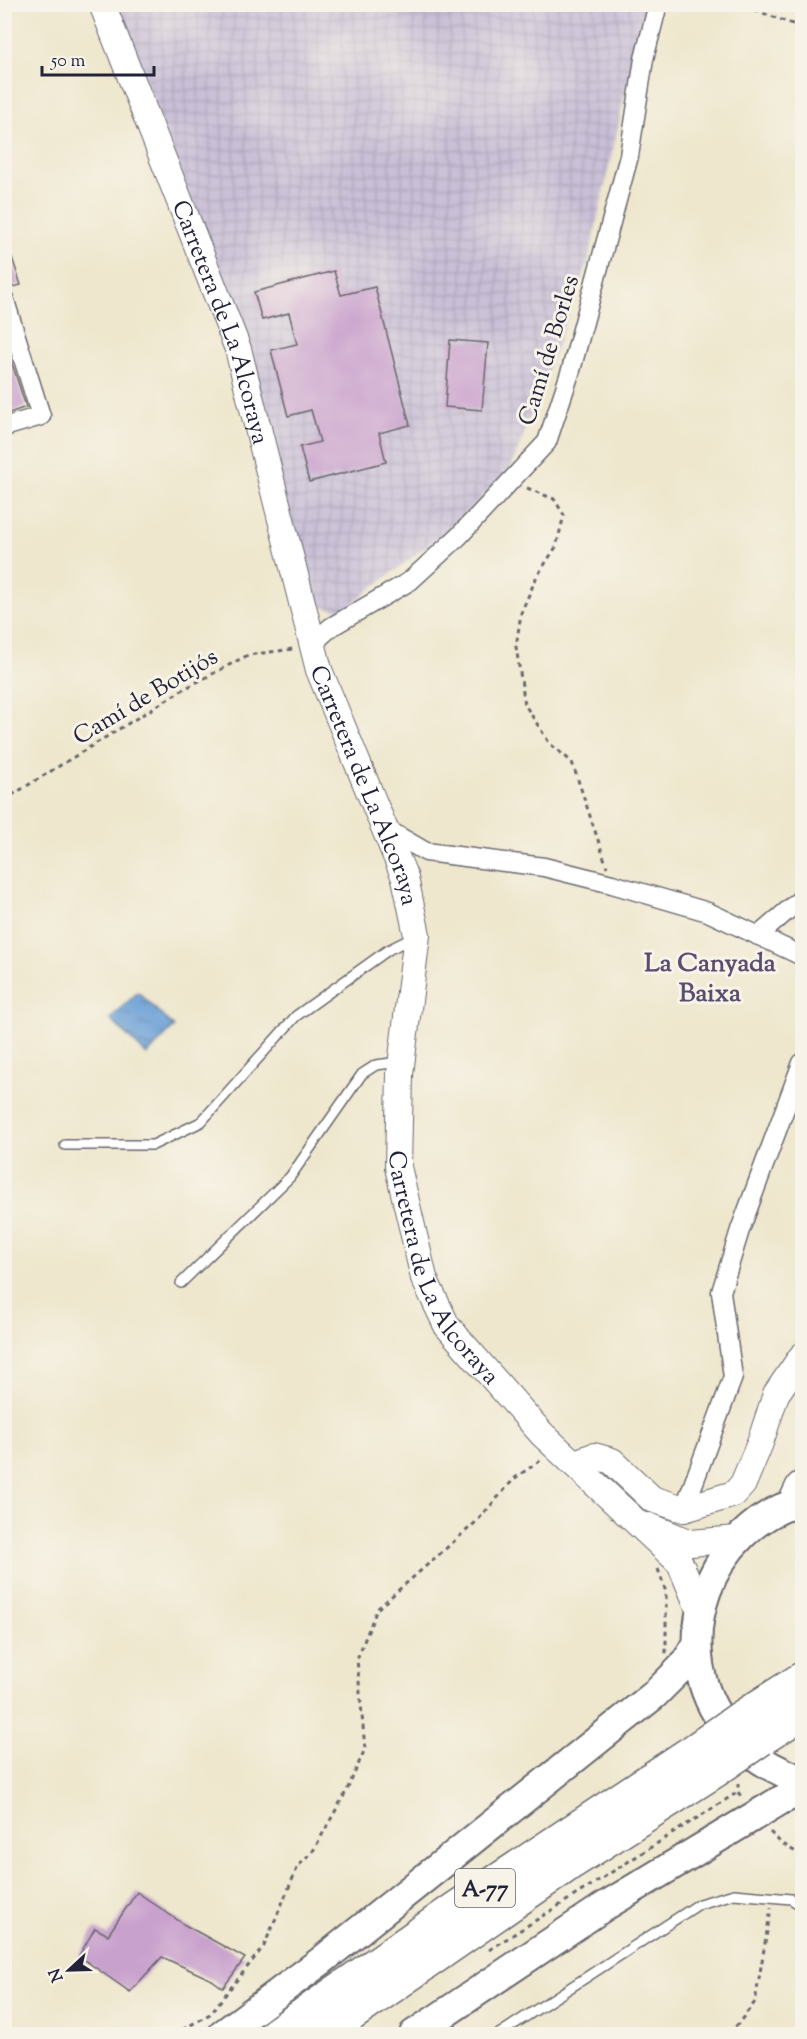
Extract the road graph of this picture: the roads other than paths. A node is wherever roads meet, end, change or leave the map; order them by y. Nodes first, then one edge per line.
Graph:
1 (102, 4) edge
2 (658, 4) edge
3 (4, 298) edge
4 (4, 427) edge
5 (312, 644) junction
6 (383, 827) junction
7 (802, 898) edge
8 (417, 935) junction
9 (758, 936) junction
10 (802, 956) edge
11 (401, 1062) junction
12 (802, 1063) edge
13 (65, 1145) dead end
14 (181, 1283) dead end
15 (802, 1356) edge
16 (566, 1456) junction
17 (800, 1497) edge
18 (684, 1509) junction
19 (632, 1519) junction
20 (737, 1539) junction
21 (700, 1611) junction
22 (697, 1645) junction
23 (802, 1678) edge
24 (802, 1713) edge
25 (750, 1729) junction
26 (717, 1770) junction
27 (802, 1780) edge
28 (802, 1791) edge
29 (802, 1906) edge
30 (223, 2034) edge
31 (276, 2034) edge
32 (323, 2034) edge
33 (414, 2034) edge
34 (499, 2034) edge

1 - 5 street, Carretera de La Alcoraya
2 - 5 street, Camí de Borles
3 - 4 street
5 - 6 street, Carretera de La Alcoraya
6 - 8 street, Carretera de La Alcoraya
6 - 9 street
7 - 9 street
8 - 11 street, Carretera de La Alcoraya
8 - 13 lane
9 - 10 street
11 - 14 lane
11 - 16 street, Carretera de La Alcoraya
12 - 18 street
15 - 18 street
16 - 18 street
16 - 19 street, Carretera de La Alcoraya
17 - 20 main road
19 - 20 street
19 - 21 street, Carretera de La Alcoraya
20 - 21 main road
21 - 22 main road
22 - 27 main road
22 - 30 main road
23 - 25 highway, A-77
24 - 25 highway, A-77
25 - 26 highway, A-77, bridge
26 - 31 highway, A-77
26 - 32 highway, A-77
28 - 33 main road
29 - 34 lane

